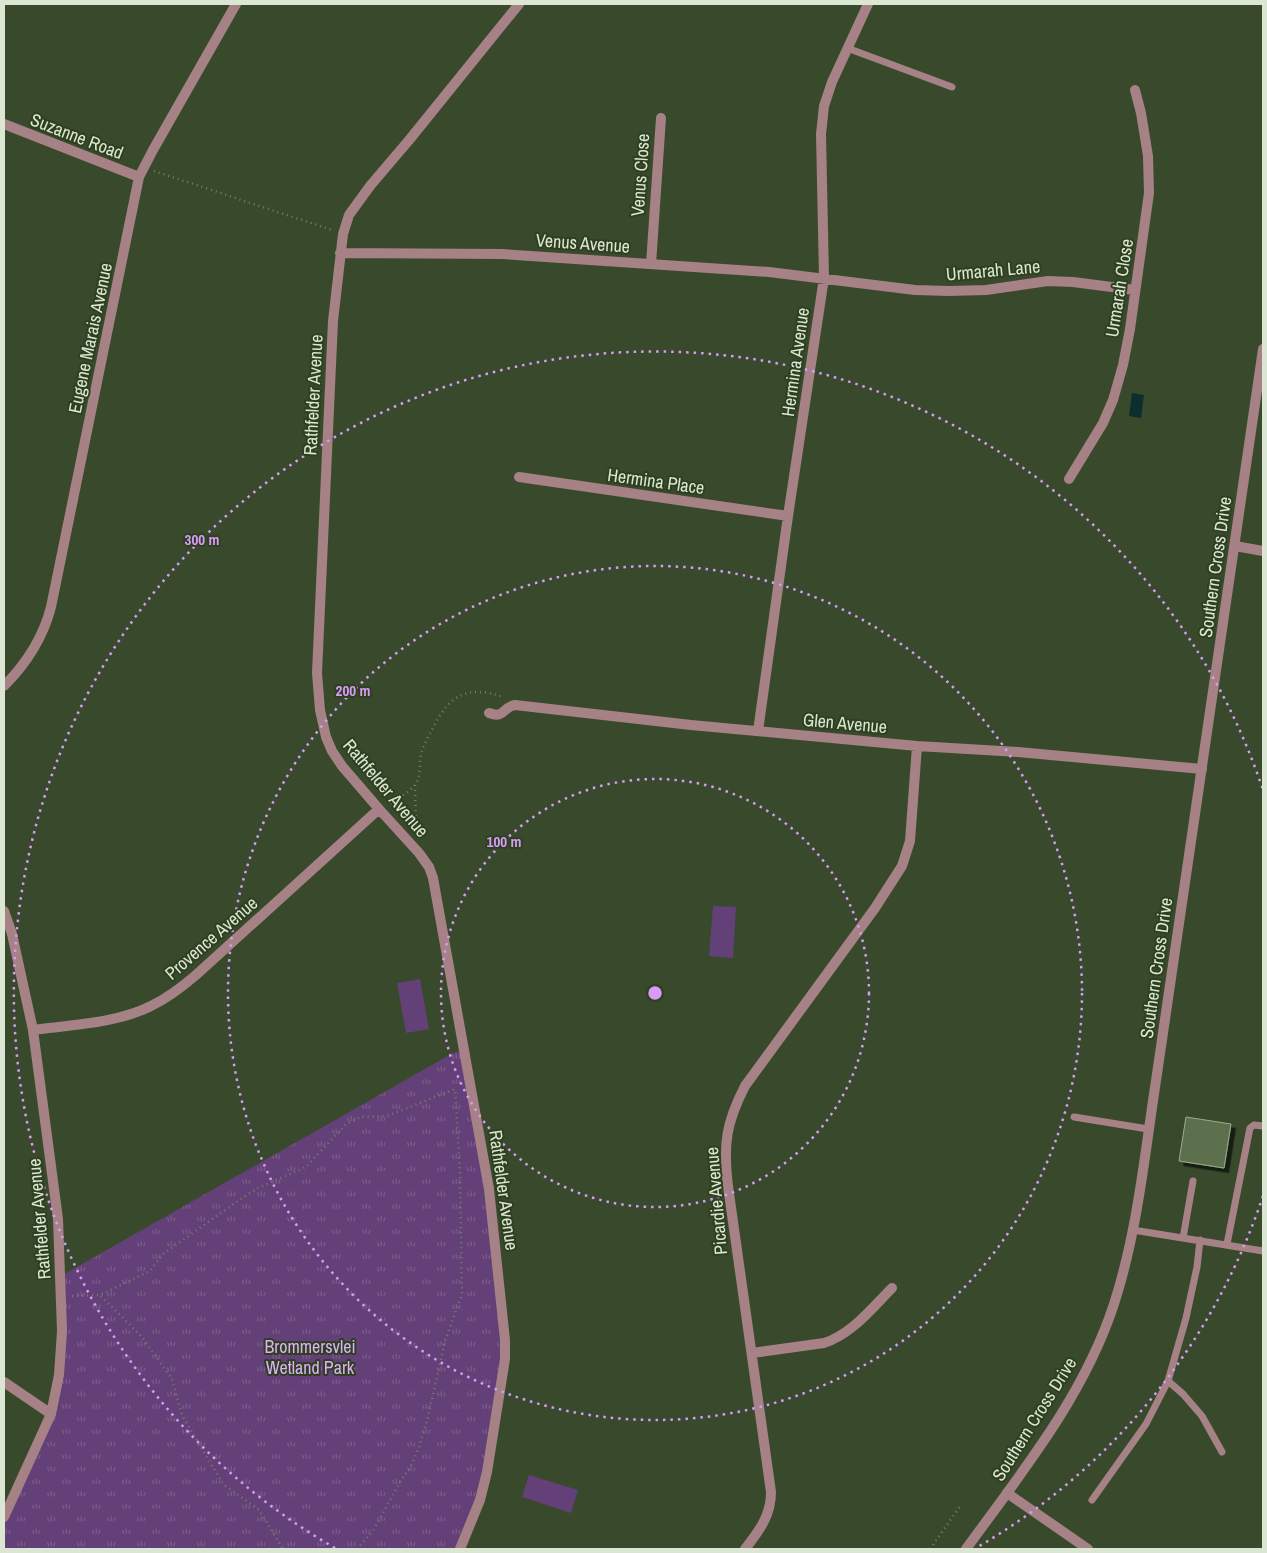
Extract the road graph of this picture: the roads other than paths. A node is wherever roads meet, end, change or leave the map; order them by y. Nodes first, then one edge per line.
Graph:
1 (236, 4) edge
2 (519, 4) edge
3 (868, 4) edge
4 (847, 48) junction
5 (952, 87) dead end
6 (1135, 90) dead end
7 (660, 118) dead end
8 (4, 124) edge
9 (139, 177) junction
10 (340, 253) junction
11 (651, 264) junction
12 (824, 278) junction
13 (1135, 290) junction
14 (1263, 350) edge
15 (519, 477) dead end
16 (1069, 479) dead end
17 (788, 516) junction
18 (1234, 546) junction
19 (1263, 551) edge
20 (4, 686) edge
21 (488, 713) dead end
22 (758, 731) junction
23 (917, 746) junction
24 (1202, 768) junction
25 (379, 810) junction
26 (4, 913) edge
27 (33, 1030) junction
28 (1074, 1117) dead end
29 (1263, 1126) edge
30 (1148, 1129) junction
31 (1193, 1181) dead end
32 (1133, 1230) junction
33 (1183, 1238) junction
34 (1200, 1240) junction
35 (1228, 1244) junction
36 (1263, 1250) edge
37 (892, 1288) dead end
38 (752, 1352) junction
39 (1168, 1381) junction
40 (4, 1382) edge
41 (51, 1414) junction
42 (1222, 1452) dead end
43 (1007, 1493) junction
44 (1092, 1500) dead end
45 (4, 1517) edge
46 (460, 1549) edge
47 (745, 1549) edge
48 (966, 1549) edge
49 (1088, 1549) edge

1 - 9 street, Eugene Marais Avenue
2 - 10 street, Rathfelder Avenue
3 - 4 street, Hermina Avenue
4 - 5 lane
4 - 12 street, Hermina Avenue
6 - 13 street, Urmarah Close
7 - 11 street, Venus Close
8 - 9 street, Suzanne Road
9 - 20 street, Eugene Marais Avenue
10 - 11 street, Venus Avenue
10 - 25 street, Rathfelder Avenue
11 - 12 street, Venus Avenue
12 - 13 street, Urmarah Lane
12 - 17 street, Hermina Avenue
13 - 16 street, Urmarah Close
14 - 18 street, Southern Cross Drive
15 - 17 street, Hermina Place
17 - 22 street, Hermina Avenue
18 - 19 street
18 - 24 street, Southern Cross Drive
21 - 22 street, Glen Avenue
22 - 23 street, Glen Avenue
23 - 24 street, Glen Avenue
23 - 38 street, Picardie Avenue
24 - 30 street, Southern Cross Drive
25 - 27 street, Provence Avenue
25 - 46 street, Rathfelder Avenue
26 - 27 street, Rathfelder Avenue
27 - 41 street, Rathfelder Avenue
28 - 30 lane
29 - 35 lane
30 - 32 street, Southern Cross Drive
31 - 33 lane
32 - 33 lane
32 - 43 street, Southern Cross Drive
33 - 34 lane
34 - 35 lane
34 - 39 lane
35 - 36 lane
37 - 38 street
38 - 47 street, Picardie Avenue
39 - 42 lane
39 - 44 lane
40 - 41 street
41 - 45 street, Rathfelder Avenue
43 - 48 street, Southern Cross Drive
43 - 49 street

